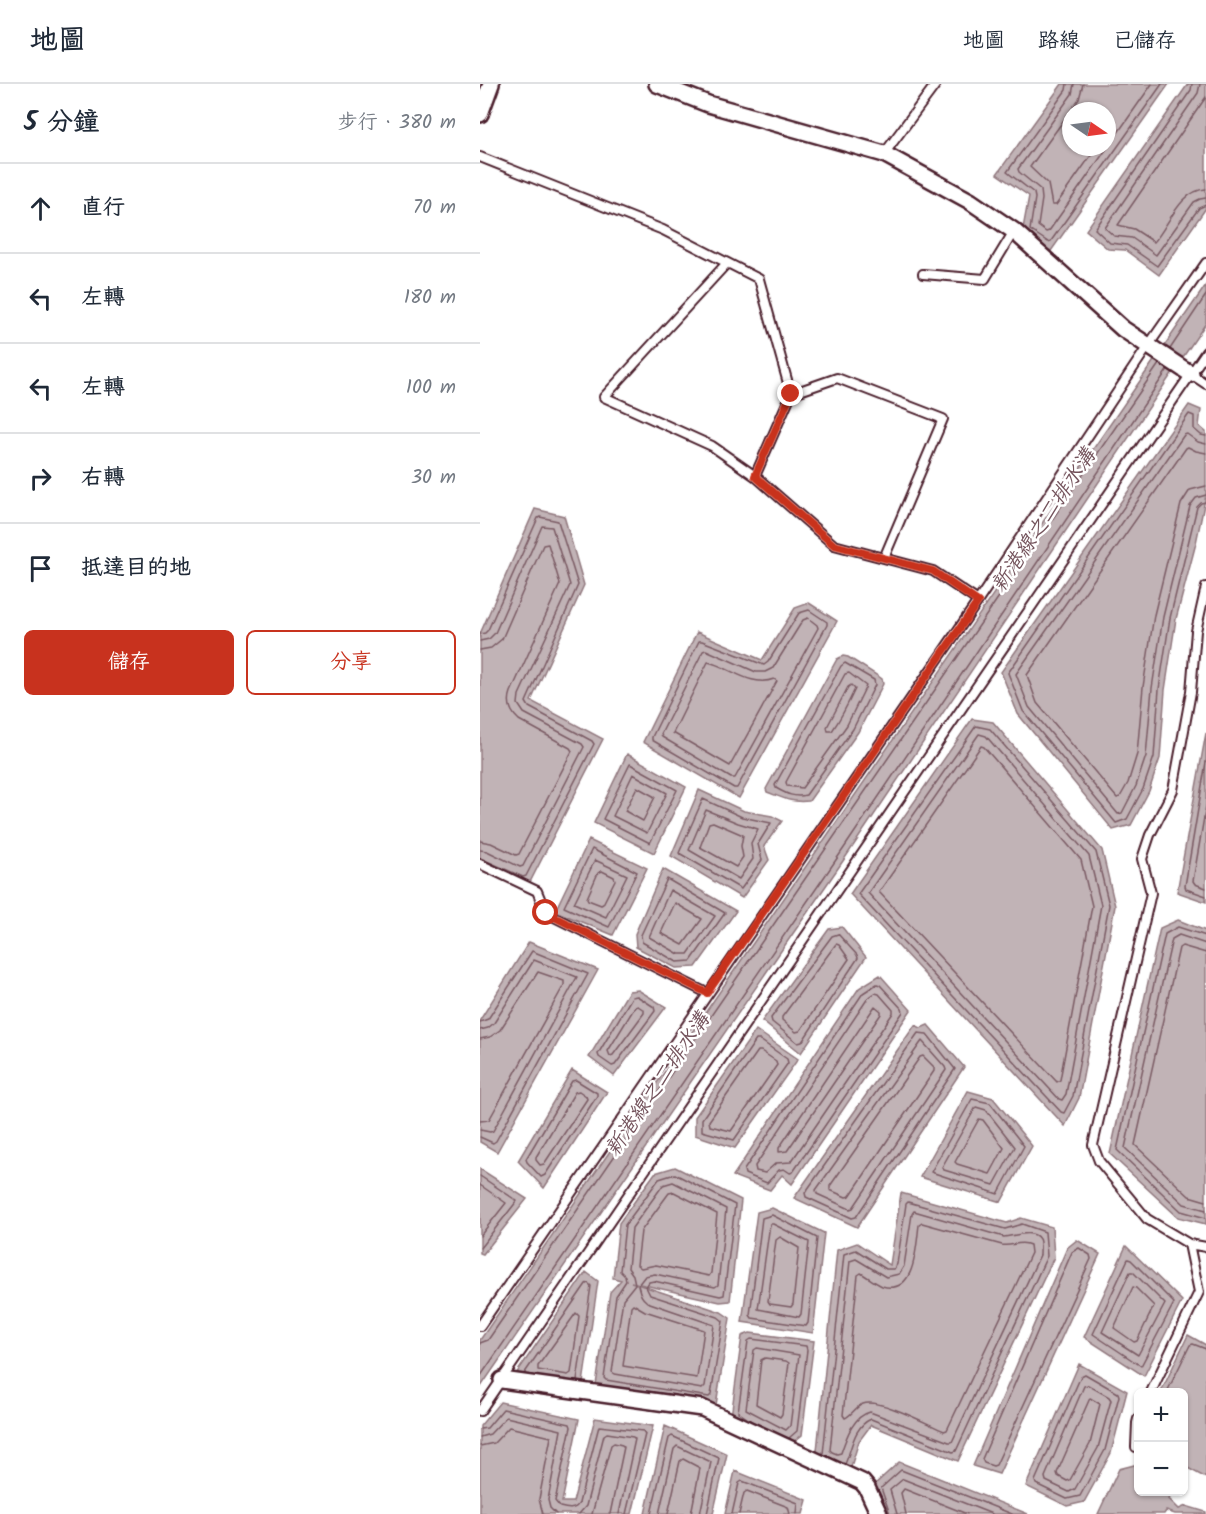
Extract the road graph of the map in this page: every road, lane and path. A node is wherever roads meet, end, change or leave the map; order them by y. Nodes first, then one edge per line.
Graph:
1 (491, 84) edge
2 (657, 84) edge
3 (936, 84) edge
4 (480, 114) edge
5 (884, 154) junction
6 (480, 157) edge
7 (1014, 231) junction
8 (727, 262) junction
9 (1206, 263) edge
10 (923, 274) dead end
11 (1148, 346) junction
12 (1206, 352) edge
13 (1191, 374) junction
14 (1206, 384) edge
15 (791, 394) junction
16 (755, 476) junction
17 (884, 558) junction
18 (1206, 587) edge
19 (978, 602) junction
20 (480, 864) edge
21 (707, 993) junction
22 (1189, 1244) junction
23 (1206, 1247) edge
24 (480, 1326) edge
25 (502, 1380) junction
26 (1153, 1388) edge
27 (480, 1412) edge
28 (879, 1514) edge

1 - 4 street
2 - 5 street
3 - 5 lane
5 - 7 street
6 - 8 lane
7 - 10 lane
7 - 11 street
8 - 15 lane
8 - 16 lane
9 - 11 lane
11 - 13 street
11 - 19 lane
12 - 13 lane
13 - 14 lane
13 - 25 lane
15 - 16 lane
15 - 17 lane
16 - 17 lane
17 - 19 lane
18 - 22 lane
19 - 21 lane
20 - 21 lane
21 - 24 lane
22 - 23 lane
22 - 26 lane
25 - 27 lane
25 - 28 street

